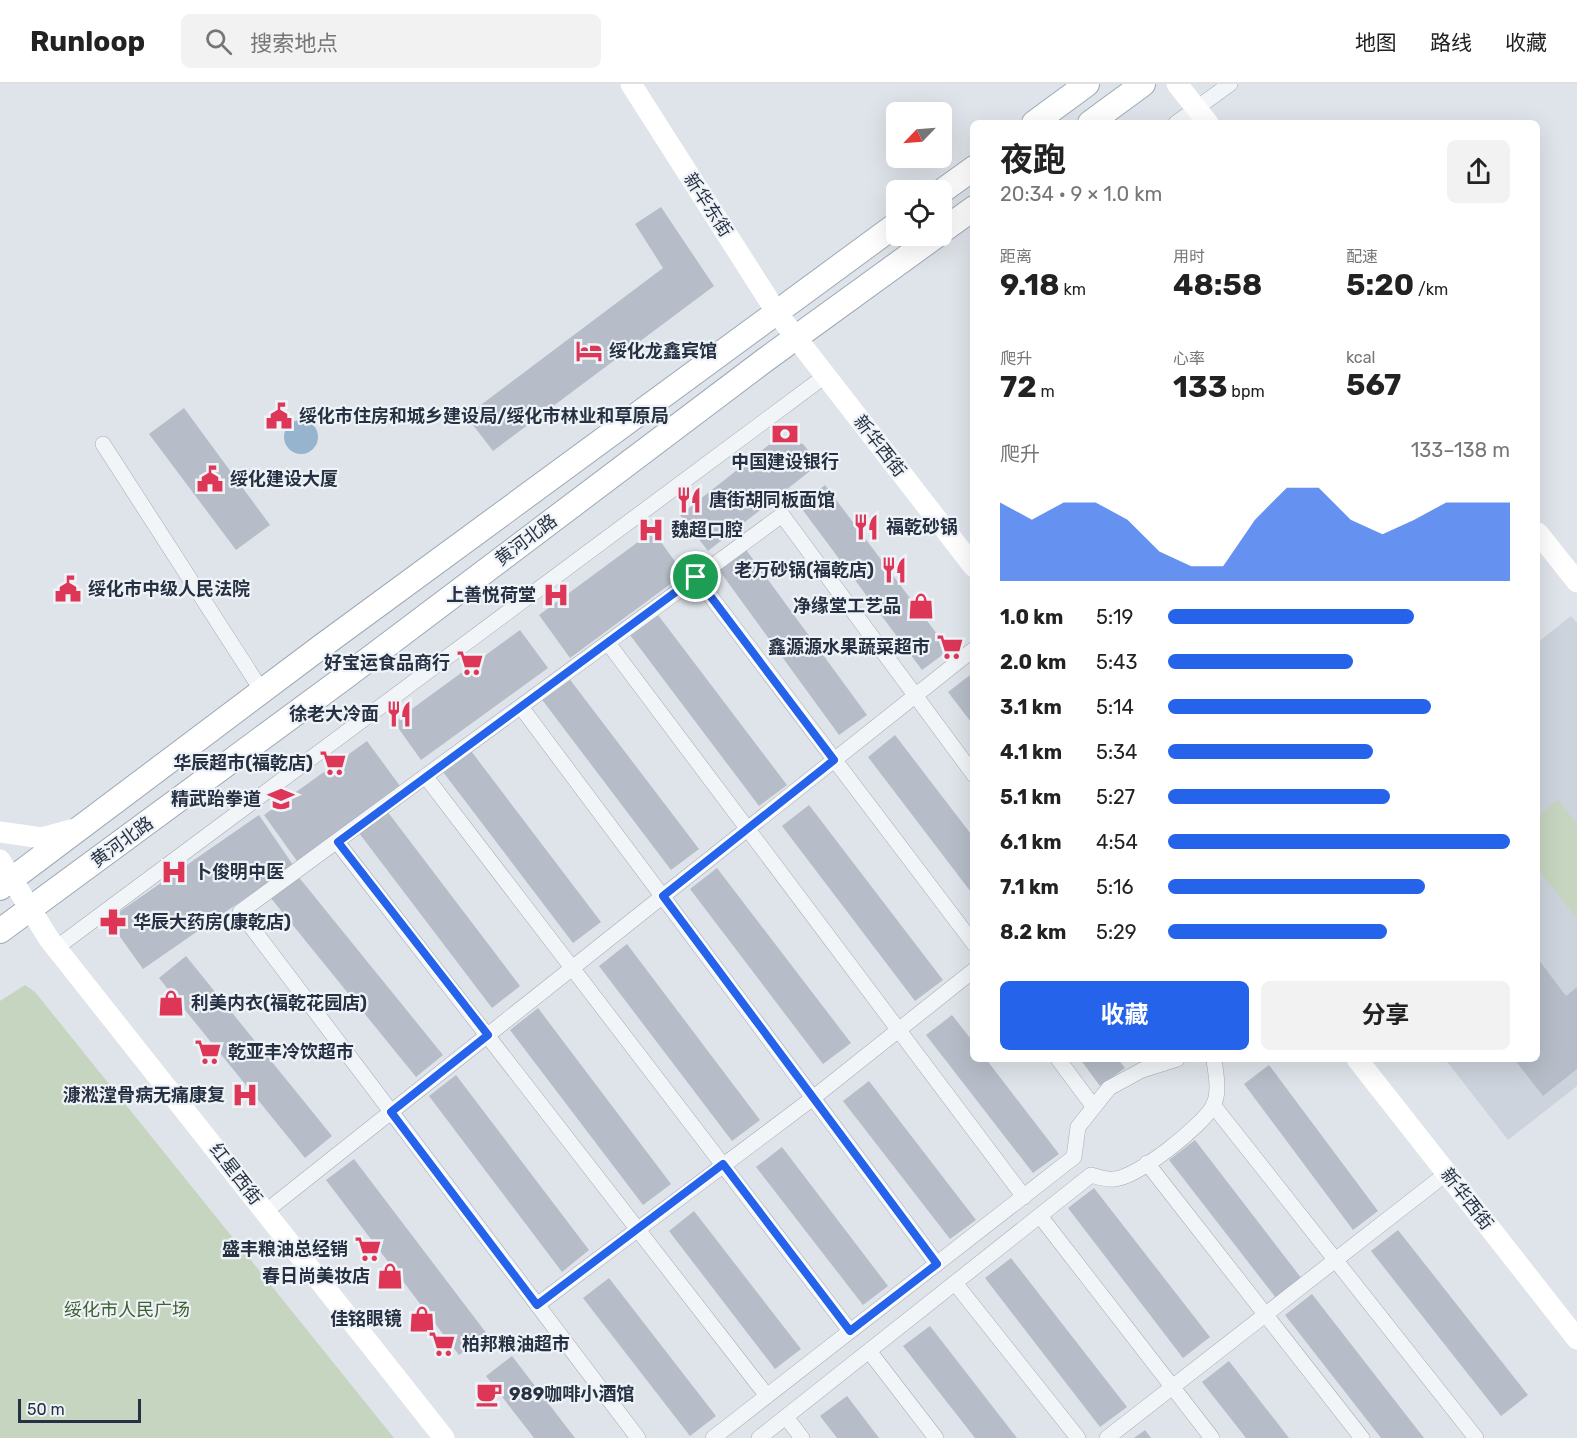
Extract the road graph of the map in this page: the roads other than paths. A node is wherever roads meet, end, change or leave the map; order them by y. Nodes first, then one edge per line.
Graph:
1 (631, 84) edge
2 (1087, 84) edge
3 (1143, 84) edge
4 (1177, 84) edge
5 (1230, 84) edge
6 (1202, 116) edge
7 (1038, 120) edge
8 (1094, 120) edge
9 (1187, 120) edge
10 (970, 171) edge
11 (952, 184) edge
12 (970, 211) edge
13 (952, 224) edge
14 (886, 234) edge
15 (919, 246) edge
16 (787, 326) junction
17 (825, 376) junction
18 (103, 444) dead end
19 (1540, 536) edge
20 (970, 562) edge
21 (696, 577) junction
22 (1577, 582) edge
23 (608, 643) junction
24 (970, 652) edge
25 (262, 691) junction
26 (915, 696) junction
27 (521, 707) junction
28 (834, 760) junction
29 (970, 770) edge
30 (426, 777) junction
31 (84, 826) junction
32 (748, 828) junction
33 (0, 832) edge
34 (338, 842) junction
35 (4, 876) edge
36 (663, 896) junction
37 (30, 909) junction
38 (0, 931) edge
39 (970, 939) edge
40 (56, 948) junction
41 (573, 968) junction
42 (970, 973) edge
43 (899, 1029) junction
44 (488, 1035) junction
45 (1060, 1062) edge
46 (1168, 1062) edge
47 (1214, 1062) edge
48 (1359, 1062) edge
49 (813, 1098) junction
50 (1213, 1105) junction
51 (1093, 1106) junction
52 (391, 1112) junction
53 (1147, 1163) junction
54 (723, 1164) junction
55 (1447, 1173) junction
56 (1024, 1197) junction
57 (266, 1212) junction
58 (1040, 1216) junction
59 (639, 1229) junction
60 (1336, 1260) junction
61 (937, 1264) junction
62 (955, 1283) junction
63 (537, 1305) junction
64 (1266, 1315) junction
65 (850, 1331) junction
66 (1577, 1339) edge
67 (869, 1351) junction
68 (1173, 1387) junction
69 (767, 1396) junction
70 (786, 1417) junction
71 (444, 1438) edge
72 (638, 1438) edge
73 (713, 1438) edge
74 (759, 1438) edge
75 (802, 1438) edge
76 (936, 1438) edge
77 (1078, 1438) edge
78 (1107, 1438) edge
79 (1212, 1438) edge
80 (1362, 1438) edge
81 (1476, 1438) edge

1 - 16 main road, 新华东街
2 - 7 main road
3 - 8 main road
4 - 6 main road
5 - 6 street
6 - 9 street
10 - 11 main road
12 - 13 main road
14 - 16 main road, 黄河北路
15 - 16 main road, 黄河北路
16 - 17 main road, 新华西街
16 - 25 main road, 黄河北路
16 - 37 main road, 黄河北路
17 - 20 main road, 新华西街
17 - 40 street
18 - 25 street
19 - 22 main road
21 - 23 street
21 - 26 street
21 - 28 street
23 - 27 street
23 - 32 street
24 - 26 street
25 - 31 main road, 黄河北路
26 - 28 street
26 - 29 street
27 - 30 street
27 - 36 street
28 - 32 street
28 - 39 street
30 - 34 street
30 - 41 street
31 - 33 main road
31 - 35 main road, 黄河北路
32 - 36 street
32 - 43 street
34 - 44 street
34 - 52 street
35 - 37 main road, 红星西街
36 - 41 street
36 - 49 street
37 - 38 main road, 黄河北路
37 - 40 main road, 红星西街
40 - 57 main road, 红星西街
41 - 44 street
41 - 54 street
42 - 43 street
43 - 49 street
43 - 56 street
44 - 52 street
44 - 59 street
45 - 51 street
46 - 51 street
47 - 50 street
48 - 55 main road, 新华西街
49 - 54 street
49 - 61 street
50 - 53 street
50 - 60 street
51 - 56 street
52 - 57 street
52 - 63 street
53 - 58 street
53 - 64 street
54 - 59 street
54 - 65 street
55 - 60 street
55 - 66 main road, 新华西街
56 - 61 street
57 - 71 main road, 红星西街
58 - 62 street
58 - 68 street
59 - 63 street
59 - 69 street
60 - 64 street
60 - 81 street
61 - 65 street
62 - 67 street
62 - 77 street
63 - 72 street
64 - 68 street
64 - 80 street
65 - 69 street
67 - 70 street
67 - 76 street
68 - 78 street
68 - 79 street
69 - 73 street
70 - 74 street
70 - 75 street

